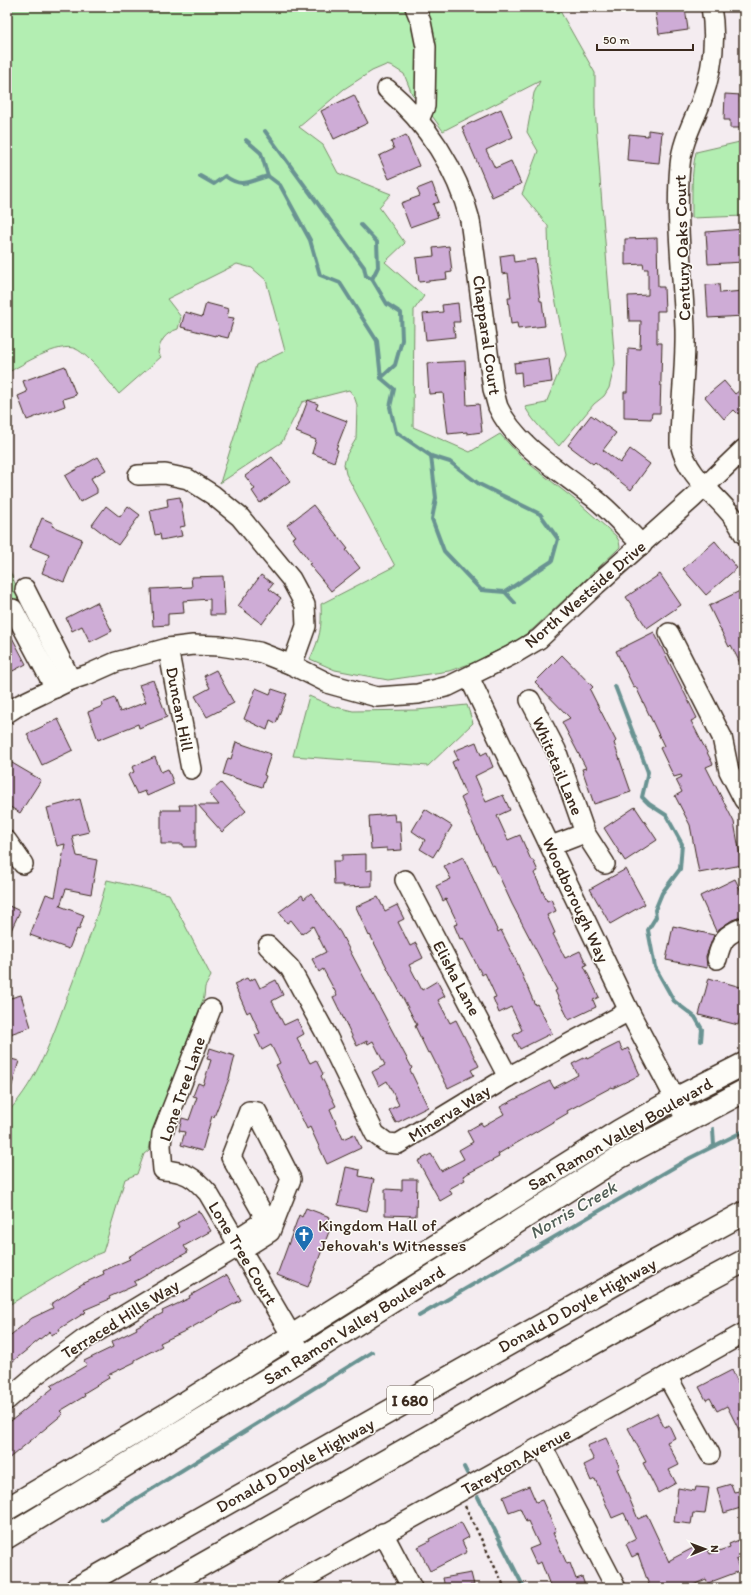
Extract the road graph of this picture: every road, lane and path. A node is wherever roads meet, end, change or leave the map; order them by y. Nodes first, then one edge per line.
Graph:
1 (415, 7) edge
2 (711, 7) edge
3 (387, 89) dead end
4 (419, 120) junction
5 (744, 449) edge
6 (138, 475) dead end
7 (705, 486) junction
8 (744, 534) edge
9 (642, 545) junction
10 (26, 588) dead end
11 (13, 609) dead end
12 (670, 633) dead end
13 (168, 648) junction
14 (292, 664) junction
15 (470, 677) junction
16 (71, 680) junction
17 (55, 688) junction
18 (530, 700) dead end
19 (7, 713) edge
20 (191, 769) dead end
21 (744, 800) edge
22 (586, 833) junction
23 (7, 842) edge
24 (551, 846) junction
25 (23, 864) dead end
26 (605, 864) dead end
27 (405, 880) dead end
28 (744, 927) edge
29 (268, 946) dead end
30 (717, 959) dead end
31 (211, 1009) dead end
32 (629, 1011) junction
33 (744, 1064) edge
34 (508, 1077) junction
35 (744, 1091) edge
36 (675, 1099) junction
37 (686, 1121) junction
38 (163, 1170) joint
39 (744, 1213) edge
40 (243, 1242) junction
41 (744, 1261) edge
42 (744, 1333) edge
43 (292, 1336) junction
44 (304, 1357) junction
45 (667, 1376) junction
46 (7, 1400) edge
47 (542, 1446) junction
48 (710, 1454) dead end
49 (458, 1494) junction
50 (7, 1510) edge
51 (383, 1533) junction
52 (7, 1537) edge
53 (77, 1588) edge
54 (161, 1588) edge
55 (287, 1588) edge
56 (412, 1588) edge
57 (505, 1588) edge
58 (616, 1588) edge

1 - 4 street
2 - 7 street, Century Oaks Court
3 - 4 street, Chapparal Court
4 - 9 street, Chapparal Court
5 - 7 street, North Westside Drive
6 - 14 street
7 - 8 street
7 - 9 street, North Westside Drive
9 - 15 street, North Westside Drive
10 - 16 street
11 - 17 street
12 - 21 street
13 - 14 street, North Westside Drive
13 - 16 street, North Westside Drive
13 - 20 street, Duncan Hill
14 - 15 street, North Westside Drive
15 - 24 street, Woodborough Way
16 - 17 street, North Westside Drive
17 - 19 street, North Westside Drive
18 - 22 street, Whitetail Lane
22 - 24 street, Whitetail Lane
22 - 26 street, Whitetail Lane
23 - 25 street
24 - 32 street, Woodborough Way
27 - 34 street, Elisha Lane
28 - 30 street
29 - 34 street, Minerva Way
31 - 38 street, Lone Tree Lane
32 - 34 street, Minerva Way
32 - 36 street, Woodborough Way
33 - 36 main road, San Ramon Valley Boulevard
35 - 37 main road, San Ramon Valley Boulevard
36 - 37 street, Woodborough Way
36 - 43 main road, San Ramon Valley Boulevard
37 - 44 main road, San Ramon Valley Boulevard
38 - 40 street, Lone Tree Court
39 - 53 main road, Donald D Doyle Highway / I 680
40 - 40 street
40 - 43 street, Lone Tree Court
40 - 46 street, Terraced Hills Way
41 - 54 main road, I 680
42 - 45 street, Tareyton Avenue
43 - 44 street, Lone Tree Court
43 - 50 main road, San Ramon Valley Boulevard
44 - 52 main road, San Ramon Valley Boulevard
45 - 47 street, Tareyton Avenue
45 - 48 street
47 - 49 street, Tareyton Avenue
47 - 58 street
49 - 51 street, Tareyton Avenue
49 - 57 path
51 - 55 street, Tareyton Avenue
51 - 56 street

